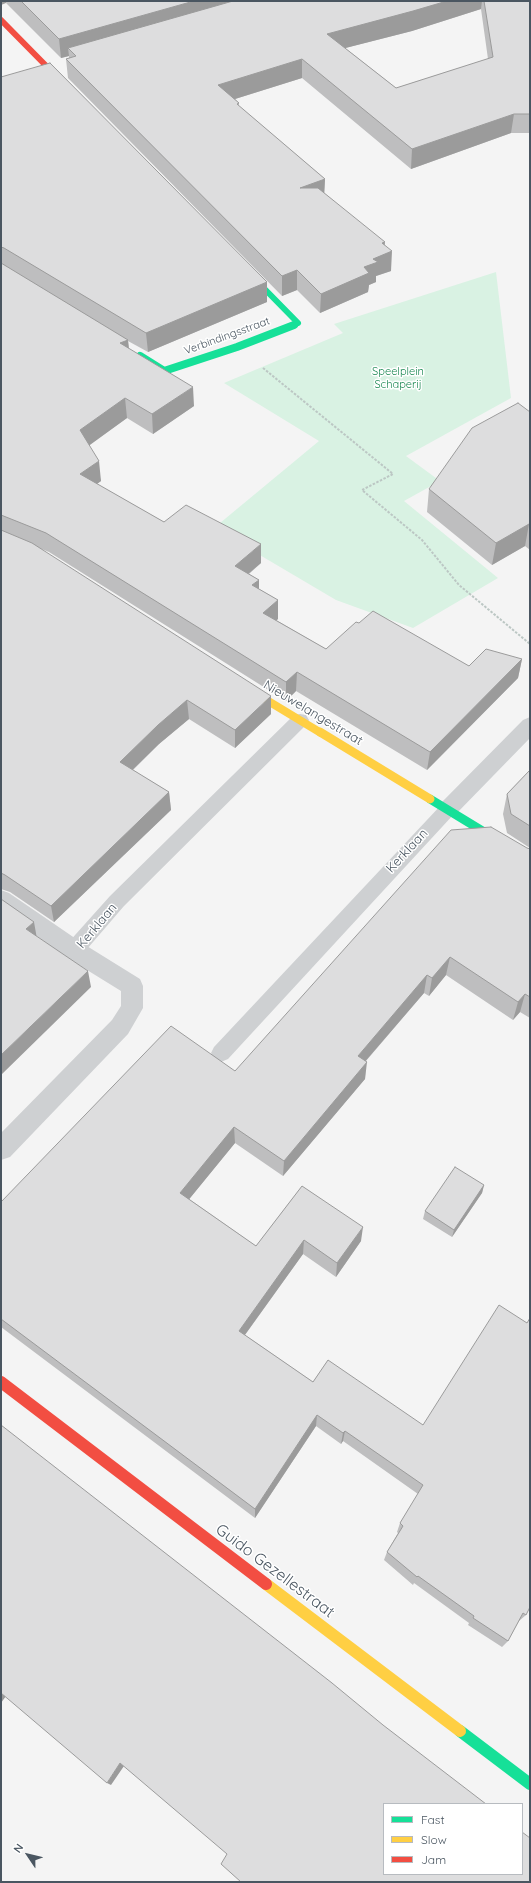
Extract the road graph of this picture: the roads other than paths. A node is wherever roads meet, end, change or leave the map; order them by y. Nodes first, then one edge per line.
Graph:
1 (1, 20) edge
2 (52, 67) junction
3 (35, 72) edge
4 (71, 90) edge
5 (242, 266) edge
6 (130, 350) edge
7 (236, 682) edge
8 (300, 720) junction
9 (530, 724) edge
10 (448, 809) junction
11 (530, 860) edge
12 (1, 899) edge
13 (74, 950) junction
14 (222, 1053) dead end
15 (1, 1149) edge
16 (1, 1382) edge
17 (530, 1784) edge

1 - 2 street
2 - 3 street
2 - 4 street
5 - 6 street, Verbindingsstraat
7 - 8 street, Nieuwelangestraat
8 - 10 street, Nieuwelangestraat
8 - 13 lane, Kerklaan
9 - 10 street
10 - 11 street, Nieuwelangestraat
10 - 14 lane, Kerklaan
12 - 13 street
13 - 15 street, Kerklaan
16 - 17 street, Guido Gezellestraat

